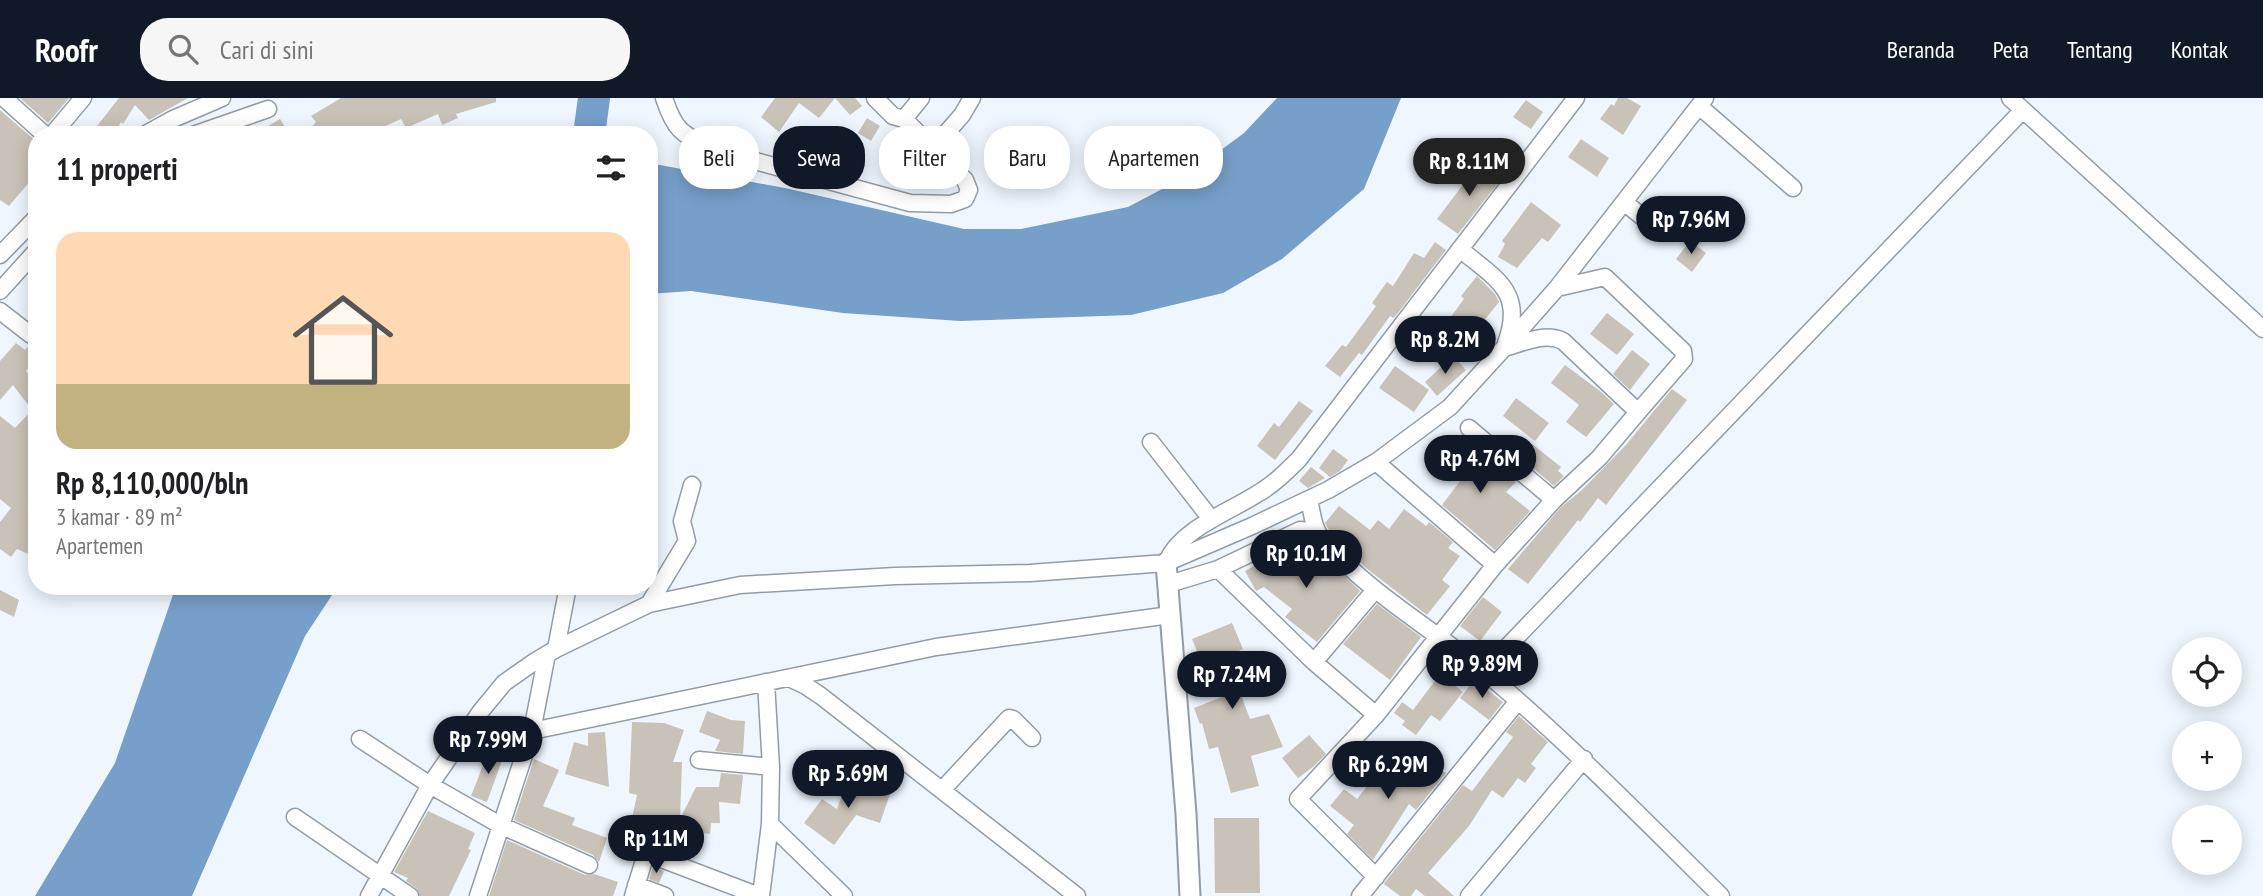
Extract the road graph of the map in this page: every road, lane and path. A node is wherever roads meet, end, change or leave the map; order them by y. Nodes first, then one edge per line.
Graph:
1 (4, 98) edge
2 (83, 98) edge
3 (222, 98) edge
4 (664, 98) edge
5 (875, 98) edge
6 (921, 98) edge
7 (972, 98) edge
8 (1576, 98) edge
9 (2010, 98) edge
10 (1702, 102) edge
11 (268, 108) dead end
12 (2023, 110) junction
13 (904, 119) junction
14 (35, 126) edge
15 (60, 126) edge
16 (160, 126) edge
17 (218, 126) edge
18 (912, 126) edge
19 (952, 126) edge
20 (1793, 188) dead end
21 (969, 189) edge
22 (1624, 202) junction
23 (28, 226) edge
24 (1661, 232) dead end
25 (1461, 250) junction
26 (0, 255) edge
27 (28, 260) edge
28 (1557, 288) junction
29 (0, 291) edge
30 (0, 311) edge
31 (2263, 328) edge
32 (28, 333) edge
33 (1504, 348) junction
34 (1638, 412) junction
35 (1469, 428) dead end
36 (1151, 442) dead end
37 (1376, 462) junction
38 (692, 485) dead end
39 (1309, 499) junction
40 (1554, 500) junction
41 (1211, 519) junction
42 (1317, 532) junction
43 (1166, 563) junction
44 (1495, 565) junction
45 (1218, 569) junction
46 (1168, 584) junction
47 (658, 589) edge
48 (1375, 590) junction
49 (566, 595) edge
50 (654, 595) edge
51 (649, 604) junction
52 (1170, 615) junction
53 (1437, 635) junction
54 (551, 651) junction
55 (1314, 662) junction
56 (1484, 671) junction
57 (789, 678) junction
58 (766, 682) junction
59 (1518, 701) junction
60 (1376, 715) junction
61 (532, 731) junction
62 (1032, 738) dead end
63 (360, 739) dead end
64 (699, 760) dead end
65 (1584, 760) junction
66 (771, 767) junction
67 (430, 785) junction
68 (942, 790) junction
69 (295, 817) dead end
70 (770, 824) junction
71 (500, 825) junction
72 (589, 865) dead end
73 (379, 876) junction
74 (1376, 877) junction
75 (635, 891) edge
76 (369, 896) edge
77 (410, 896) edge
78 (478, 896) edge
79 (665, 896) edge
80 (760, 896) edge
81 (844, 896) edge
82 (1077, 896) edge
83 (1190, 896) edge
84 (1360, 896) edge
85 (1469, 896) edge
86 (1721, 896) edge

1 - 14 street
2 - 15 street
3 - 16 street
4 - 21 street
5 - 13 street
6 - 13 street
7 - 19 street
8 - 25 street
9 - 12 street
10 - 20 street
10 - 22 street
11 - 17 street
12 - 31 street
12 - 56 street
13 - 18 street
22 - 24 street
22 - 28 street
23 - 26 street
25 - 33 street
25 - 41 street
27 - 29 street
28 - 33 street
28 - 34 street
30 - 32 street
33 - 34 street
33 - 37 street
34 - 40 street
35 - 40 street
36 - 41 street
37 - 39 street
37 - 44 street
38 - 47 street
39 - 42 street
39 - 43 street
40 - 44 street
41 - 43 street
42 - 45 street
42 - 48 street
43 - 46 street
43 - 51 street
44 - 53 street
45 - 46 street
45 - 55 street
46 - 52 street
48 - 53 street
48 - 55 street
49 - 54 street
50 - 51 street
51 - 54 street
52 - 57 street
52 - 83 street
53 - 56 street
53 - 60 street
54 - 61 street
54 - 67 street
55 - 60 street
56 - 59 street
57 - 58 street
57 - 68 street
58 - 61 street
58 - 66 street
59 - 65 street
59 - 74 street
60 - 74 street
61 - 71 street
62 - 68 street
63 - 67 street
64 - 66 street
65 - 85 street
65 - 86 street
66 - 70 street
67 - 71 street
67 - 73 street
68 - 82 street
69 - 73 street
70 - 80 street
70 - 81 street
71 - 72 street
71 - 78 street
73 - 76 street
73 - 77 street
74 - 84 street
75 - 79 street
75 - 80 street

